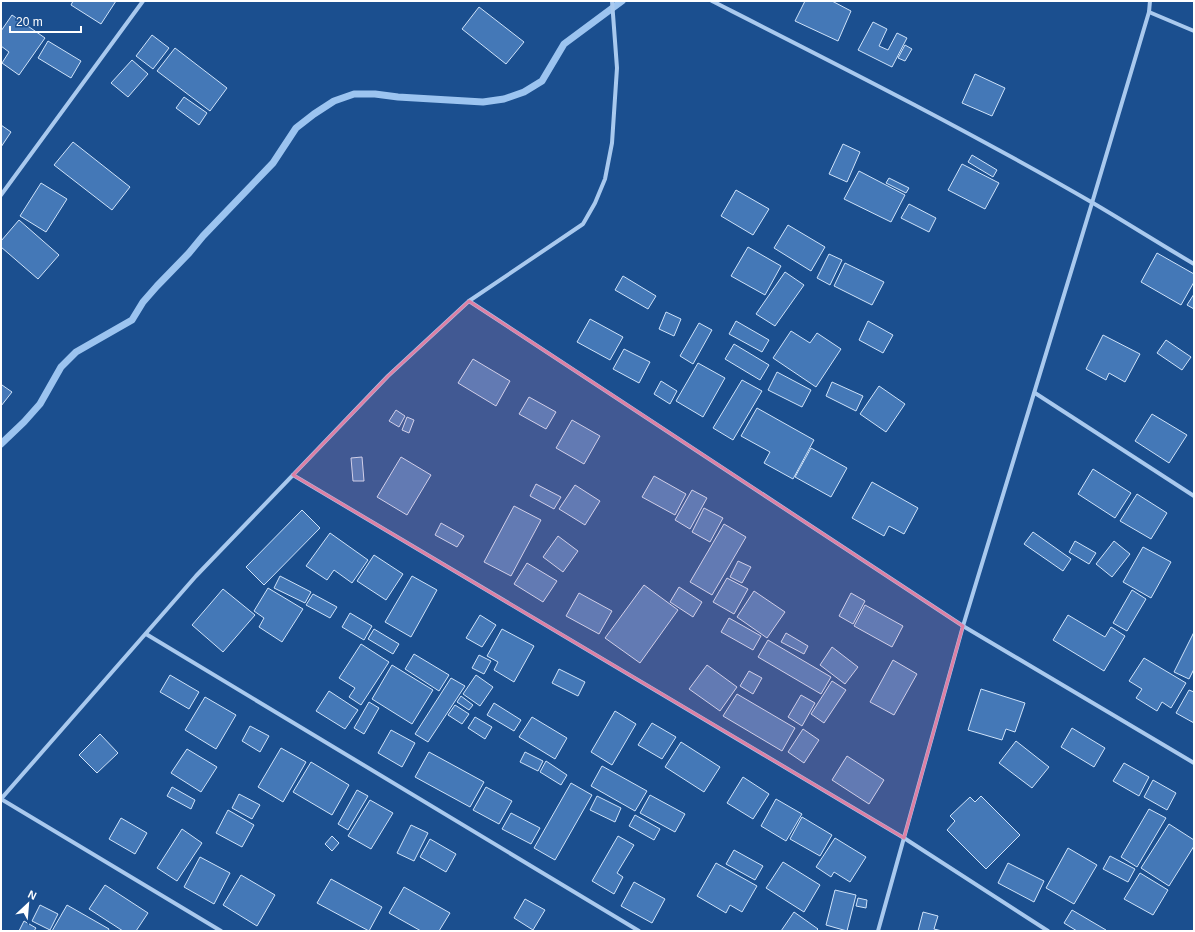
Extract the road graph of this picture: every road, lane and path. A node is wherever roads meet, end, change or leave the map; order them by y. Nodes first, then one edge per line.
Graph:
1 (143, 1) edge
2 (612, 1) edge
3 (712, 1) edge
4 (1150, 1) edge
5 (1149, 12) junction
6 (1194, 31) edge
7 (1, 195) edge
8 (1092, 203) junction
9 (1194, 264) edge
10 (469, 301) junction
11 (1035, 393) junction
12 (293, 475) junction
13 (1194, 496) edge
14 (964, 626) junction
15 (146, 634) junction
16 (1194, 763) edge
17 (1, 799) edge
18 (904, 838) junction
19 (221, 931) edge
20 (639, 931) edge
21 (878, 931) edge
22 (1048, 931) edge

1 - 7 street
2 - 10 street
3 - 8 street
4 - 5 street
5 - 6 street
5 - 8 street
8 - 9 street
8 - 11 street
10 - 12 street
10 - 14 street
11 - 13 street
11 - 14 street
12 - 15 street
12 - 18 street
14 - 16 street
14 - 18 street
15 - 17 street
15 - 20 street
17 - 19 street
18 - 21 street
18 - 22 street

